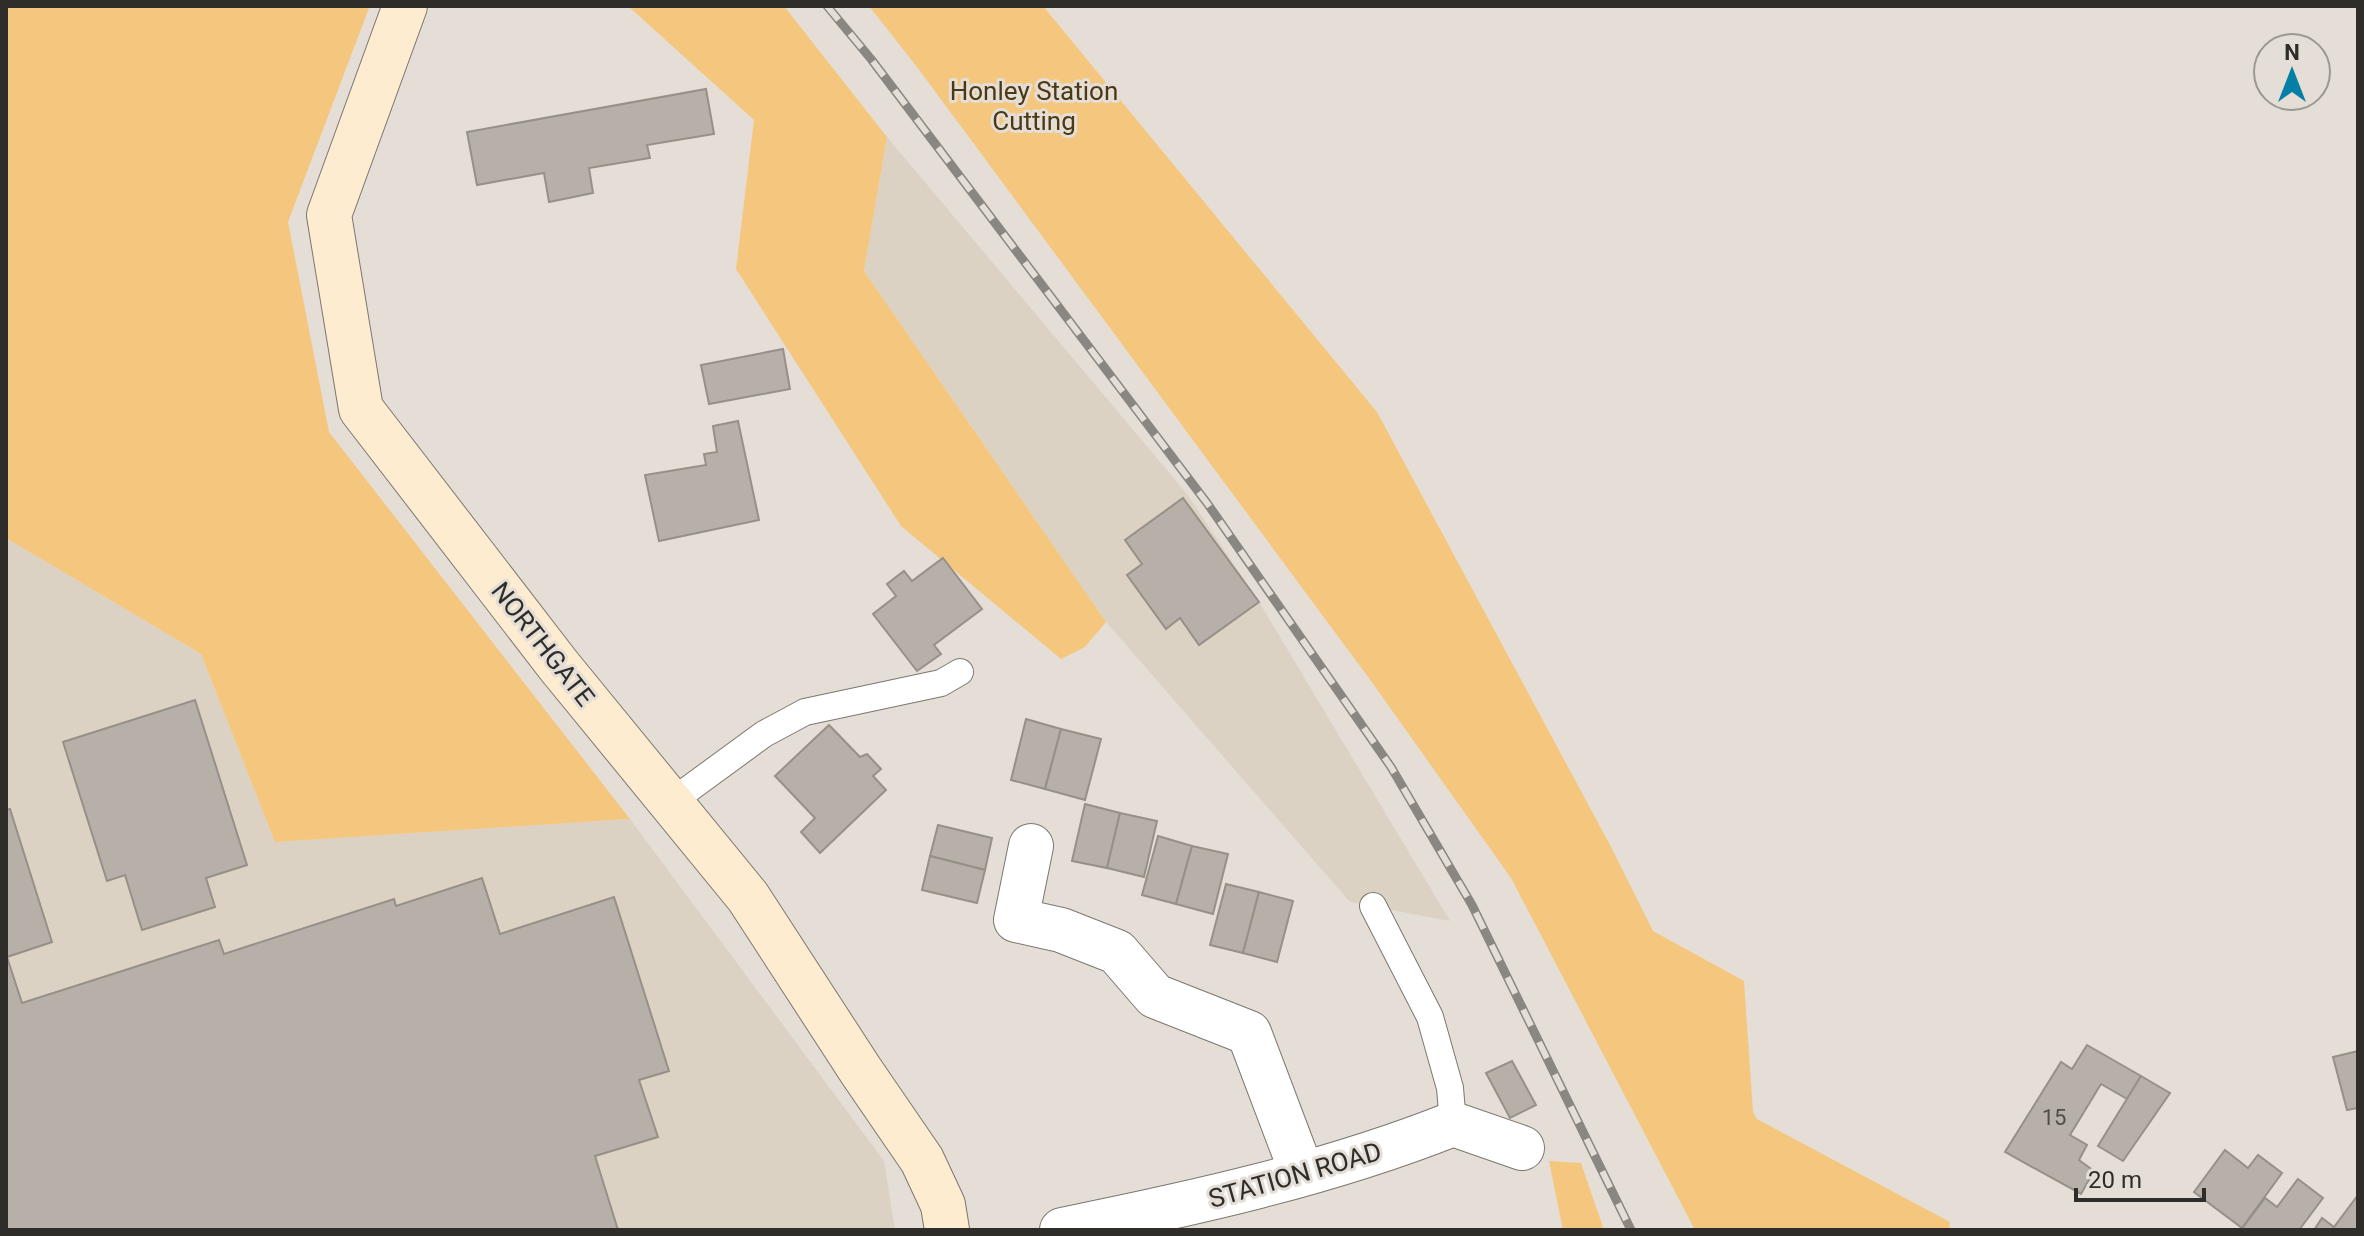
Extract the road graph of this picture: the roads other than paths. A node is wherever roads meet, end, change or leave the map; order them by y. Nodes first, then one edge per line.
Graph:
1 (405, 6) edge
2 (960, 672) dead end
3 (671, 802) junction
4 (1031, 846) dead end
5 (1373, 906) dead end
6 (1453, 1124) junction
7 (1522, 1148) dead end
8 (1302, 1173) junction
9 (1204, 1216) edge
10 (947, 1230) edge
11 (1062, 1230) edge

1 - 3 street, NORTHGATE
2 - 3 lane
3 - 10 street, NORTHGATE
4 - 8 street
5 - 6 lane
6 - 7 street
6 - 8 street, STATION ROAD
8 - 9 street, STATION ROAD
9 - 11 street, STATION ROAD

